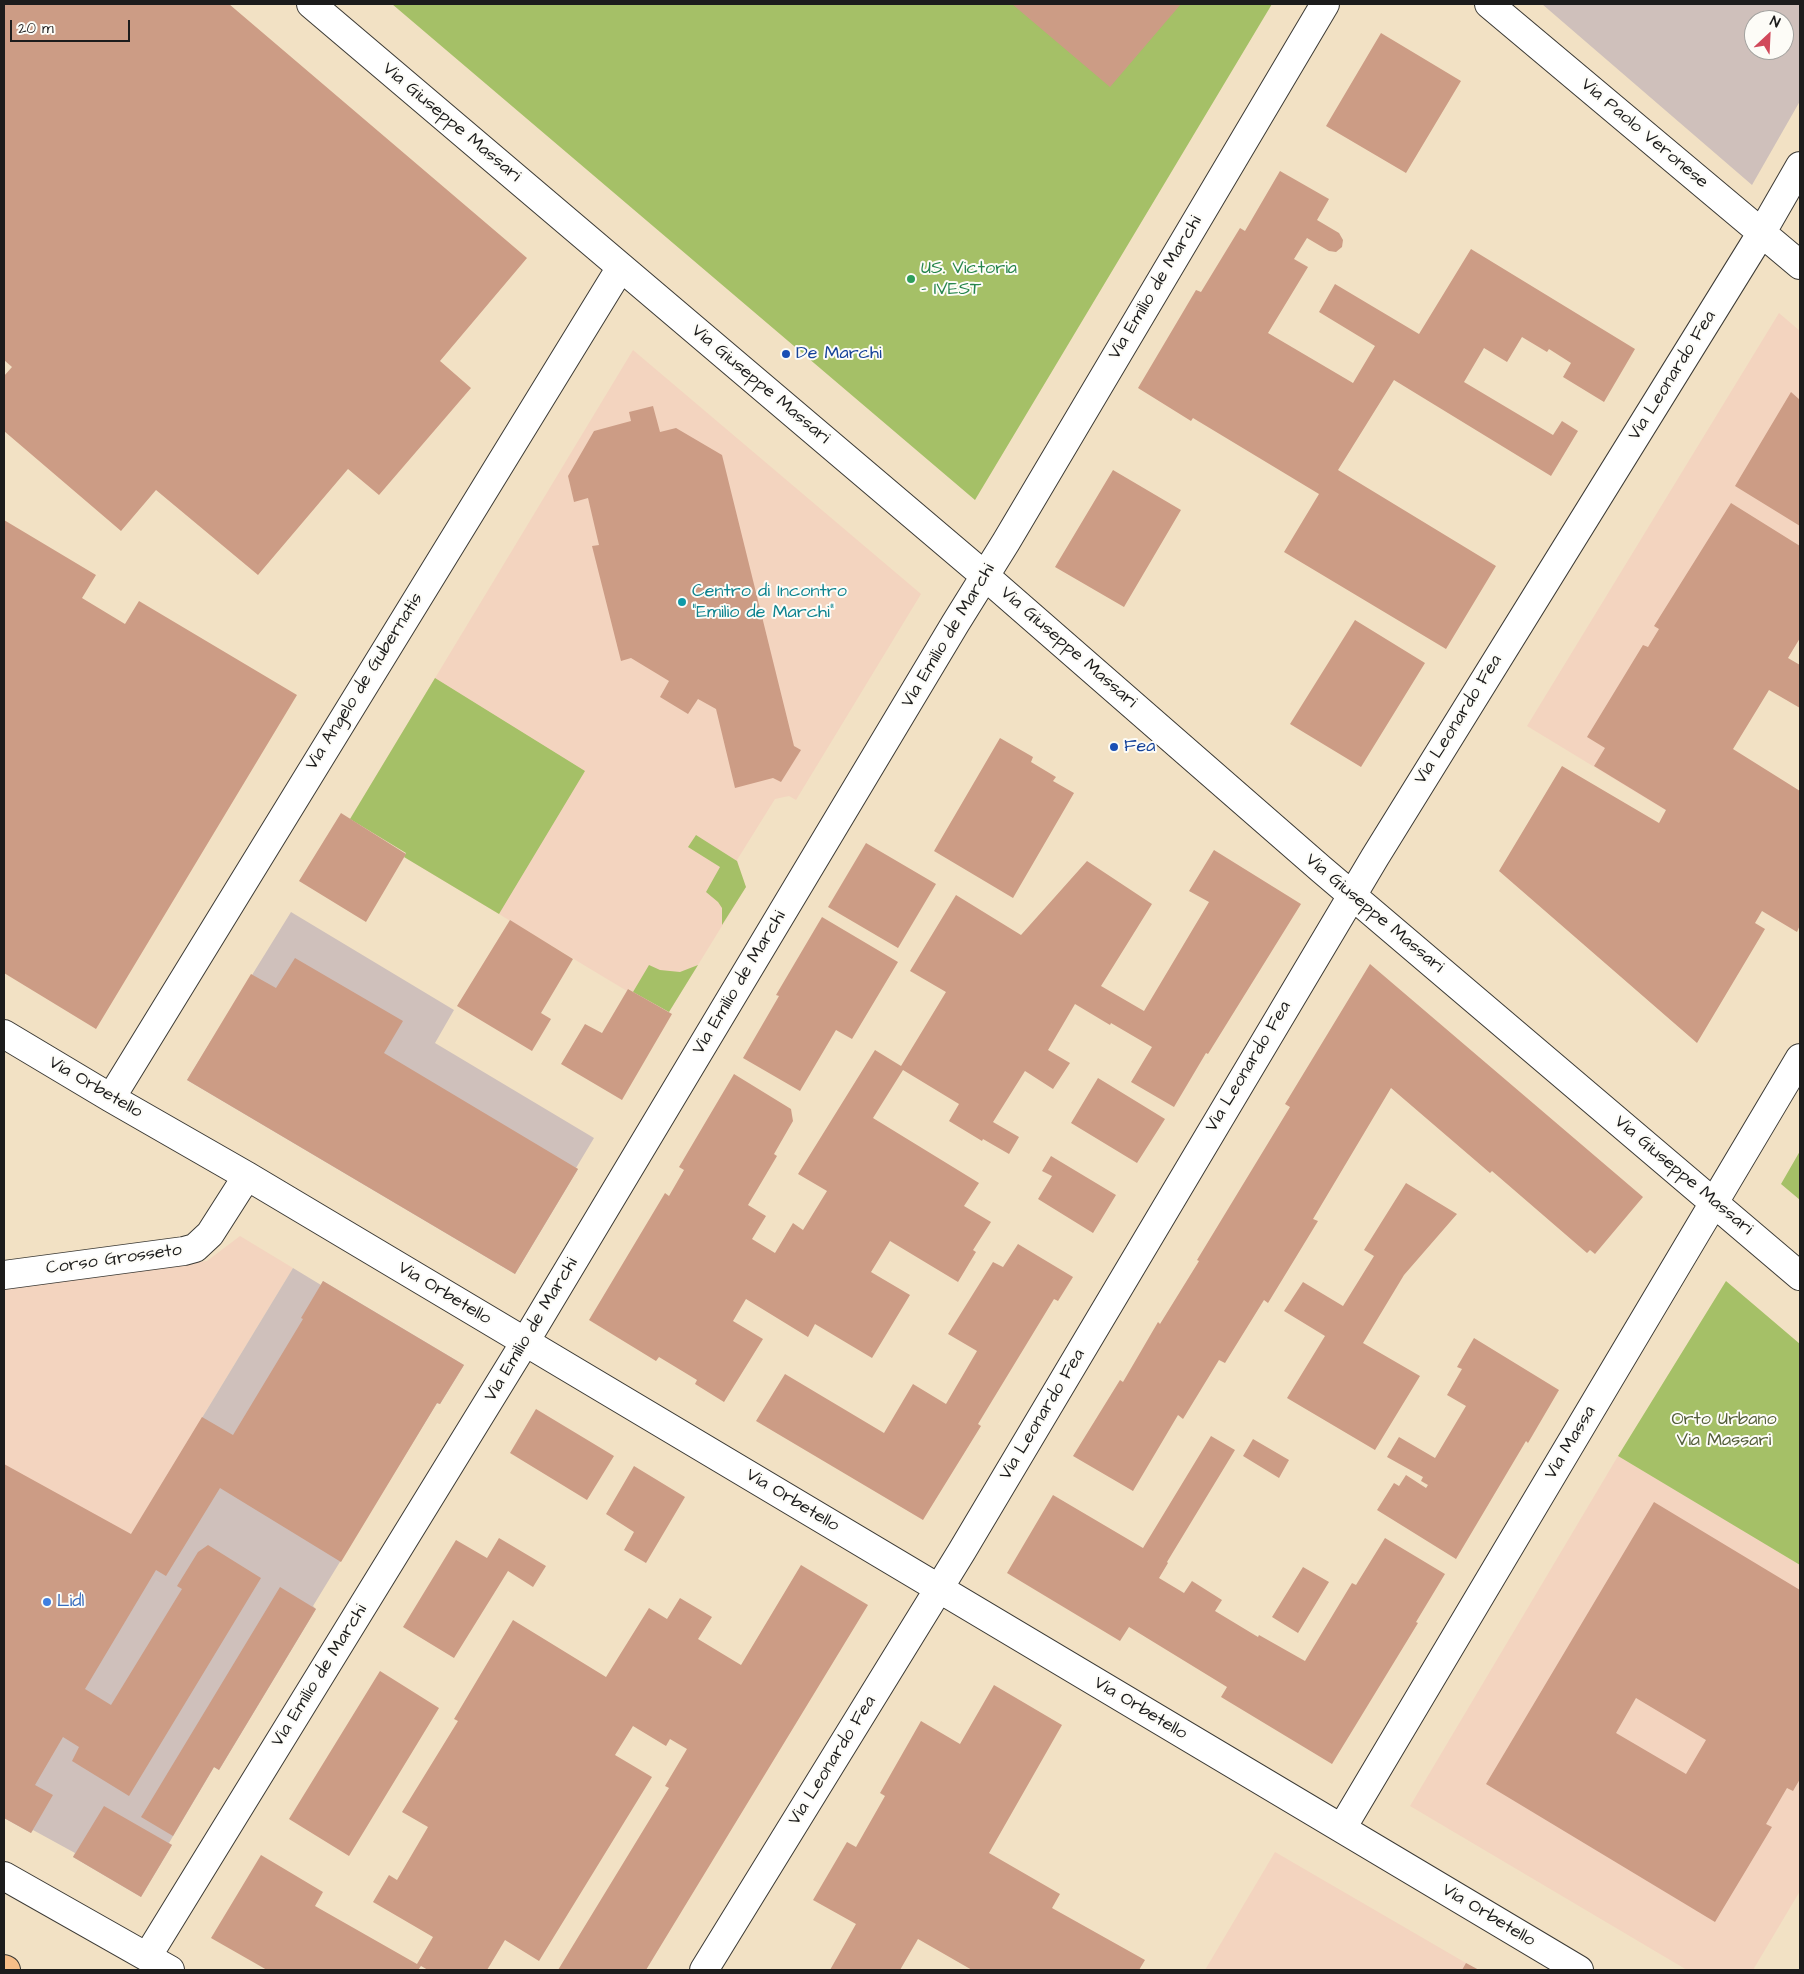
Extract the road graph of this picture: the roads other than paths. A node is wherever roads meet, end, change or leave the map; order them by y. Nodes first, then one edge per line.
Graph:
1 (311, 4) edge
2 (1325, 4) edge
3 (1489, 4) edge
4 (1800, 166) edge
5 (1762, 232) junction
6 (1800, 265) edge
7 (621, 267) junction
8 (985, 576) junction
9 (1352, 895) junction
10 (4, 1034) edge
11 (1800, 1058) edge
12 (111, 1098) junction
13 (247, 1176) junction
14 (1714, 1203) junction
15 (4, 1276) edge
16 (1800, 1276) edge
17 (525, 1342) junction
18 (939, 1589) junction
19 (1342, 1828) junction
20 (4, 1876) edge
21 (147, 1957) junction
22 (170, 1970) edge
23 (704, 1970) edge
24 (1579, 1970) edge

1 - 7 street, Via Giuseppe Massari
2 - 8 street, Via Emilio de Marchi
3 - 5 street, Via Paolo Veronese
4 - 5 street, Via Leonardo Fea
5 - 6 street, Via Paolo Veronese
5 - 9 street, Via Leonardo Fea
7 - 8 street, Via Giuseppe Massari
7 - 12 street, Via Angelo de Gubernatis
8 - 9 street, Via Giuseppe Massari
8 - 17 street, Via Emilio de Marchi
9 - 14 street, Via Giuseppe Massari
9 - 18 street, Via Leonardo Fea
10 - 12 street, Via Orbetello
11 - 14 street, Via Massa
12 - 13 street, Via Orbetello
13 - 15 street, Corso Grosseto
13 - 17 street, Via Orbetello
14 - 16 street, Via Giuseppe Massari
14 - 19 street, Via Massa
17 - 18 street, Via Orbetello
17 - 21 street, Via Emilio de Marchi
18 - 19 street, Via Orbetello
18 - 23 street, Via Leonardo Fea
19 - 24 street, Via Orbetello
20 - 21 street
21 - 22 street

